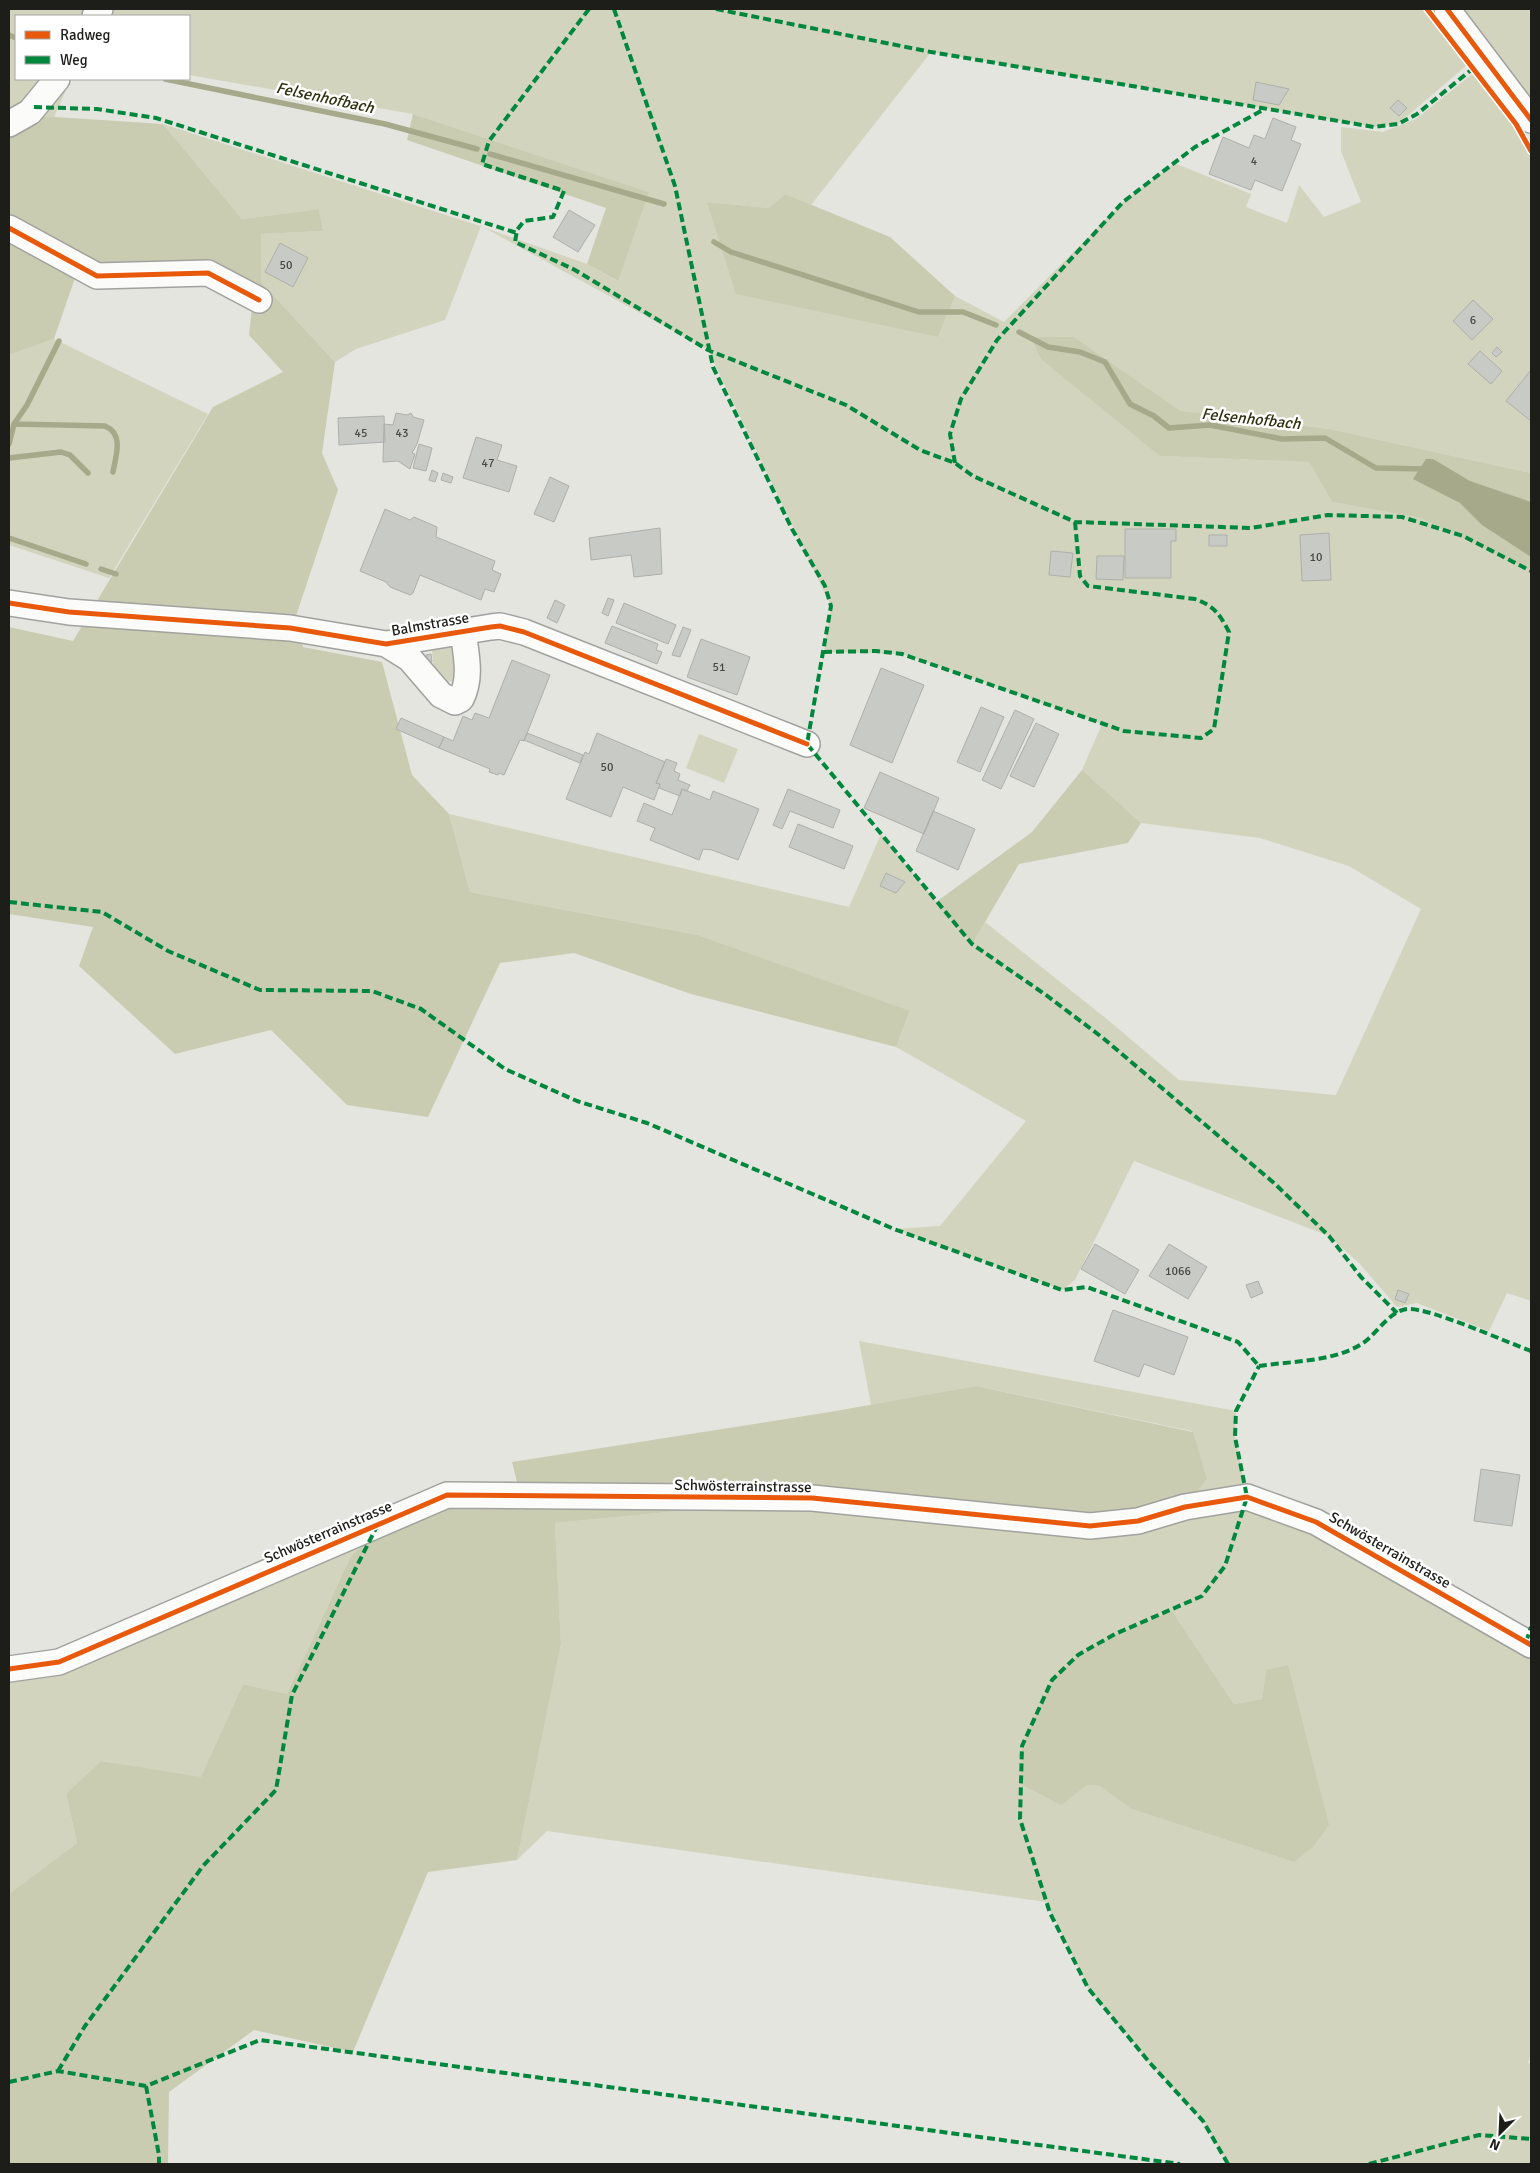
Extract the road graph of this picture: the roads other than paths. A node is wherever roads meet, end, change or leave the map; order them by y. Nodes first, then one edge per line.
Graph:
1 (1447, 9) edge
2 (56, 80) edge
3 (19, 118) edge
4 (1531, 120) edge
5 (9, 228) edge
6 (259, 300) dead end
7 (9, 603) edge
8 (463, 631) junction
9 (386, 644) junction
10 (807, 744) dead end
11 (1531, 1645) edge
12 (9, 1669) edge

1 - 4 street
2 - 3 street
5 - 6 street
7 - 9 street, Balmstrasse
8 - 9 street, Balmstrasse
8 - 9 street
8 - 10 street, Balmstrasse
11 - 12 street, Schwösterrainstrasse

